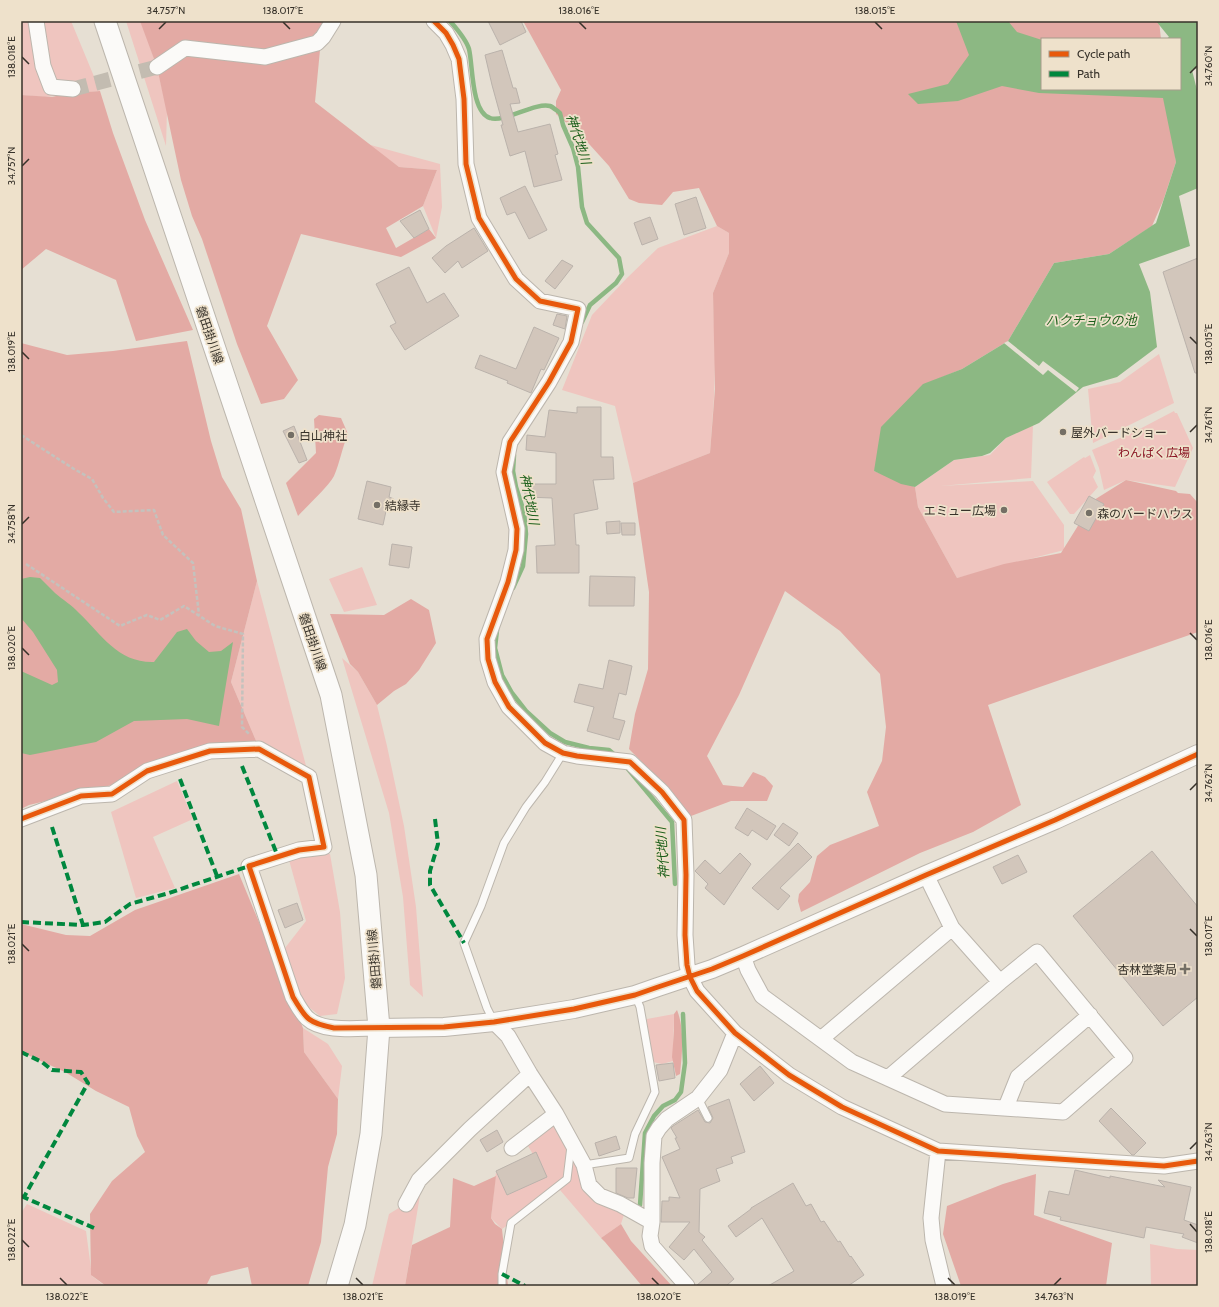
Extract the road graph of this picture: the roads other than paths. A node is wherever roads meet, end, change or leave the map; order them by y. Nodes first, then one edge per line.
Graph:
1 (36, 21) edge
2 (104, 21) edge
3 (333, 21) edge
4 (434, 21) edge
5 (157, 67) tunnel mouth
6 (73, 89) tunnel mouth
7 (563, 753) junction
8 (1198, 754) edge
9 (21, 819) edge
10 (926, 875) junction
11 (952, 928) junction
12 (743, 956) junction
13 (690, 976) junction
14 (1000, 982) junction
15 (635, 995) junction
16 (1090, 1015) junction
17 (494, 1022) junction
18 (379, 1028) junction
19 (735, 1033) junction
20 (821, 1039) junction
21 (530, 1074) junction
22 (888, 1078) junction
23 (698, 1098) junction
24 (1006, 1107) junction
25 (556, 1114) junction
26 (708, 1118) dead end
27 (571, 1142) junction
28 (512, 1148) dead end
29 (938, 1152) junction
30 (1198, 1161) edge
31 (584, 1165) junction
32 (406, 1204) dead end
33 (652, 1222) junction
34 (337, 1286) edge
35 (502, 1286) edge
36 (687, 1286) edge
37 (944, 1286) edge

1 - 6 street
2 - 18 main road, 磐田掛川線
3 - 5 street
4 - 7 street
7 - 13 street
7 - 17 lane
8 - 10 street
9 - 18 street
10 - 11 street
10 - 12 street
11 - 14 street
11 - 20 street
12 - 13 street
12 - 20 street
13 - 15 street
13 - 19 street
14 - 16 street
14 - 22 street
15 - 17 street
15 - 31 lane
16 - 24 street
16 - 24 street
17 - 18 street
17 - 21 street
18 - 34 main road, 磐田掛川線
19 - 23 street
19 - 29 street
20 - 22 street
21 - 25 street
21 - 32 street
22 - 24 street
23 - 26 lane
23 - 33 street
25 - 27 street
25 - 28 street
27 - 31 street
27 - 35 lane
29 - 30 street
29 - 37 street
31 - 33 street
33 - 36 street

